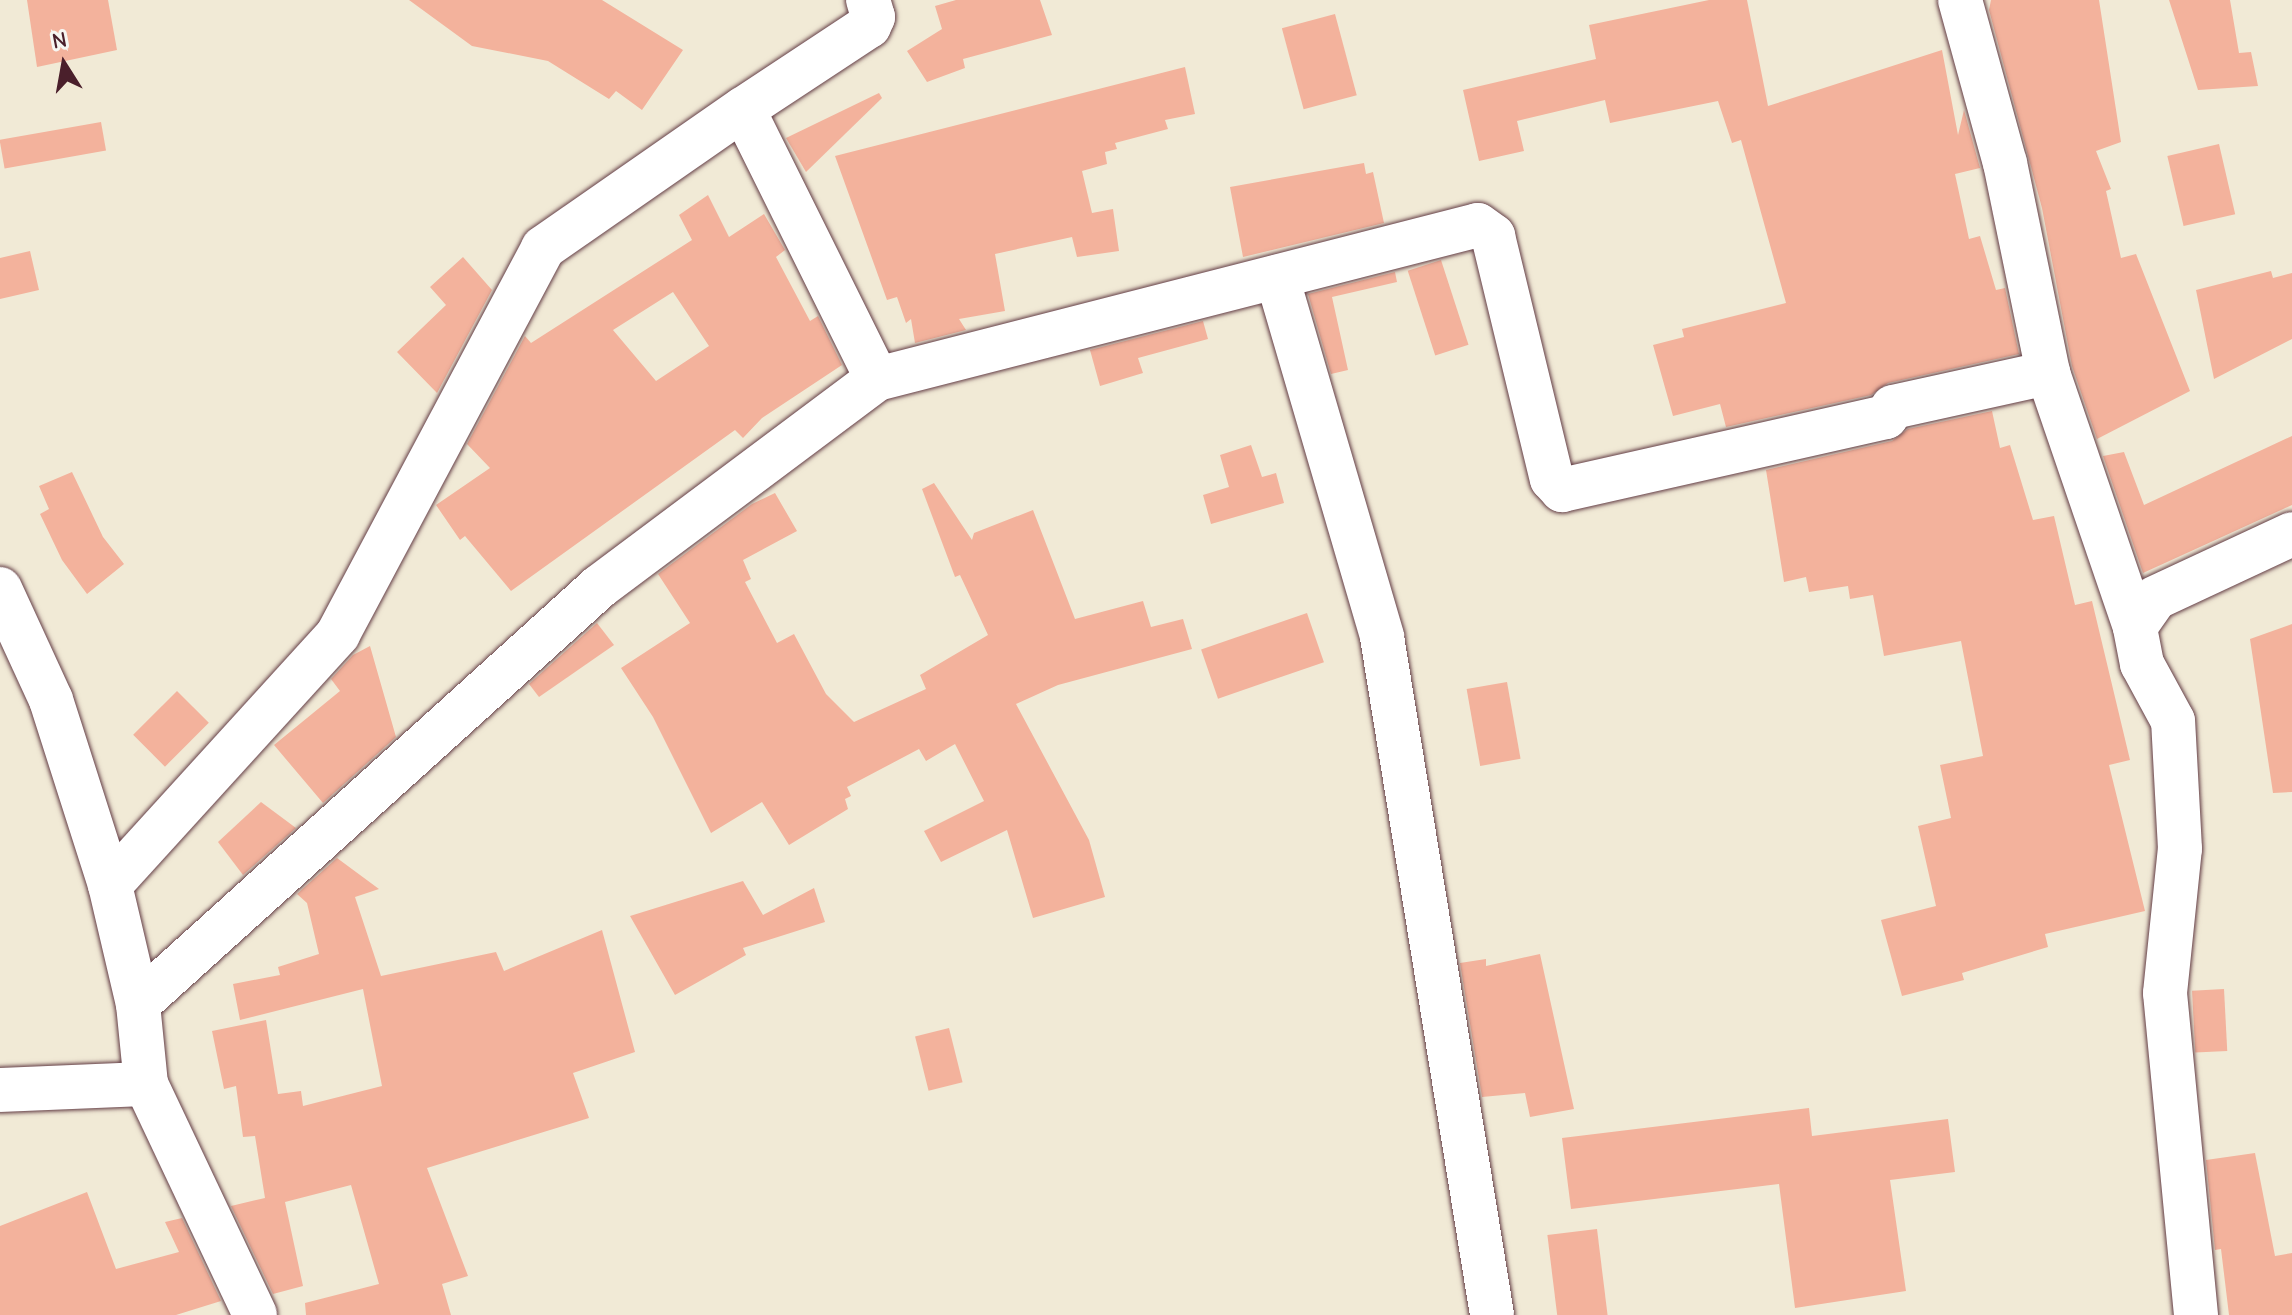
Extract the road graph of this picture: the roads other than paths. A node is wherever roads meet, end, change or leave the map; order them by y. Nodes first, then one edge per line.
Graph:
1 (868, 0) edge
2 (1960, 0) edge
3 (743, 109) junction
4 (1277, 277) junction
5 (2048, 373) junction
6 (877, 379) junction
7 (2292, 534) edge
8 (0, 589) edge
9 (2135, 627) junction
10 (110, 885) junction
11 (138, 1004) junction
12 (146, 1084) junction
13 (0, 1090) edge
14 (255, 1315) edge
15 (1492, 1315) edge
16 (2196, 1315) edge

1 - 3 street
2 - 5 street
3 - 6 street
3 - 10 street
4 - 5 street
4 - 6 street
4 - 15 street
5 - 9 street
6 - 11 street
7 - 9 street
8 - 10 street
9 - 16 street
10 - 11 street
11 - 12 street
12 - 13 street
12 - 14 street

